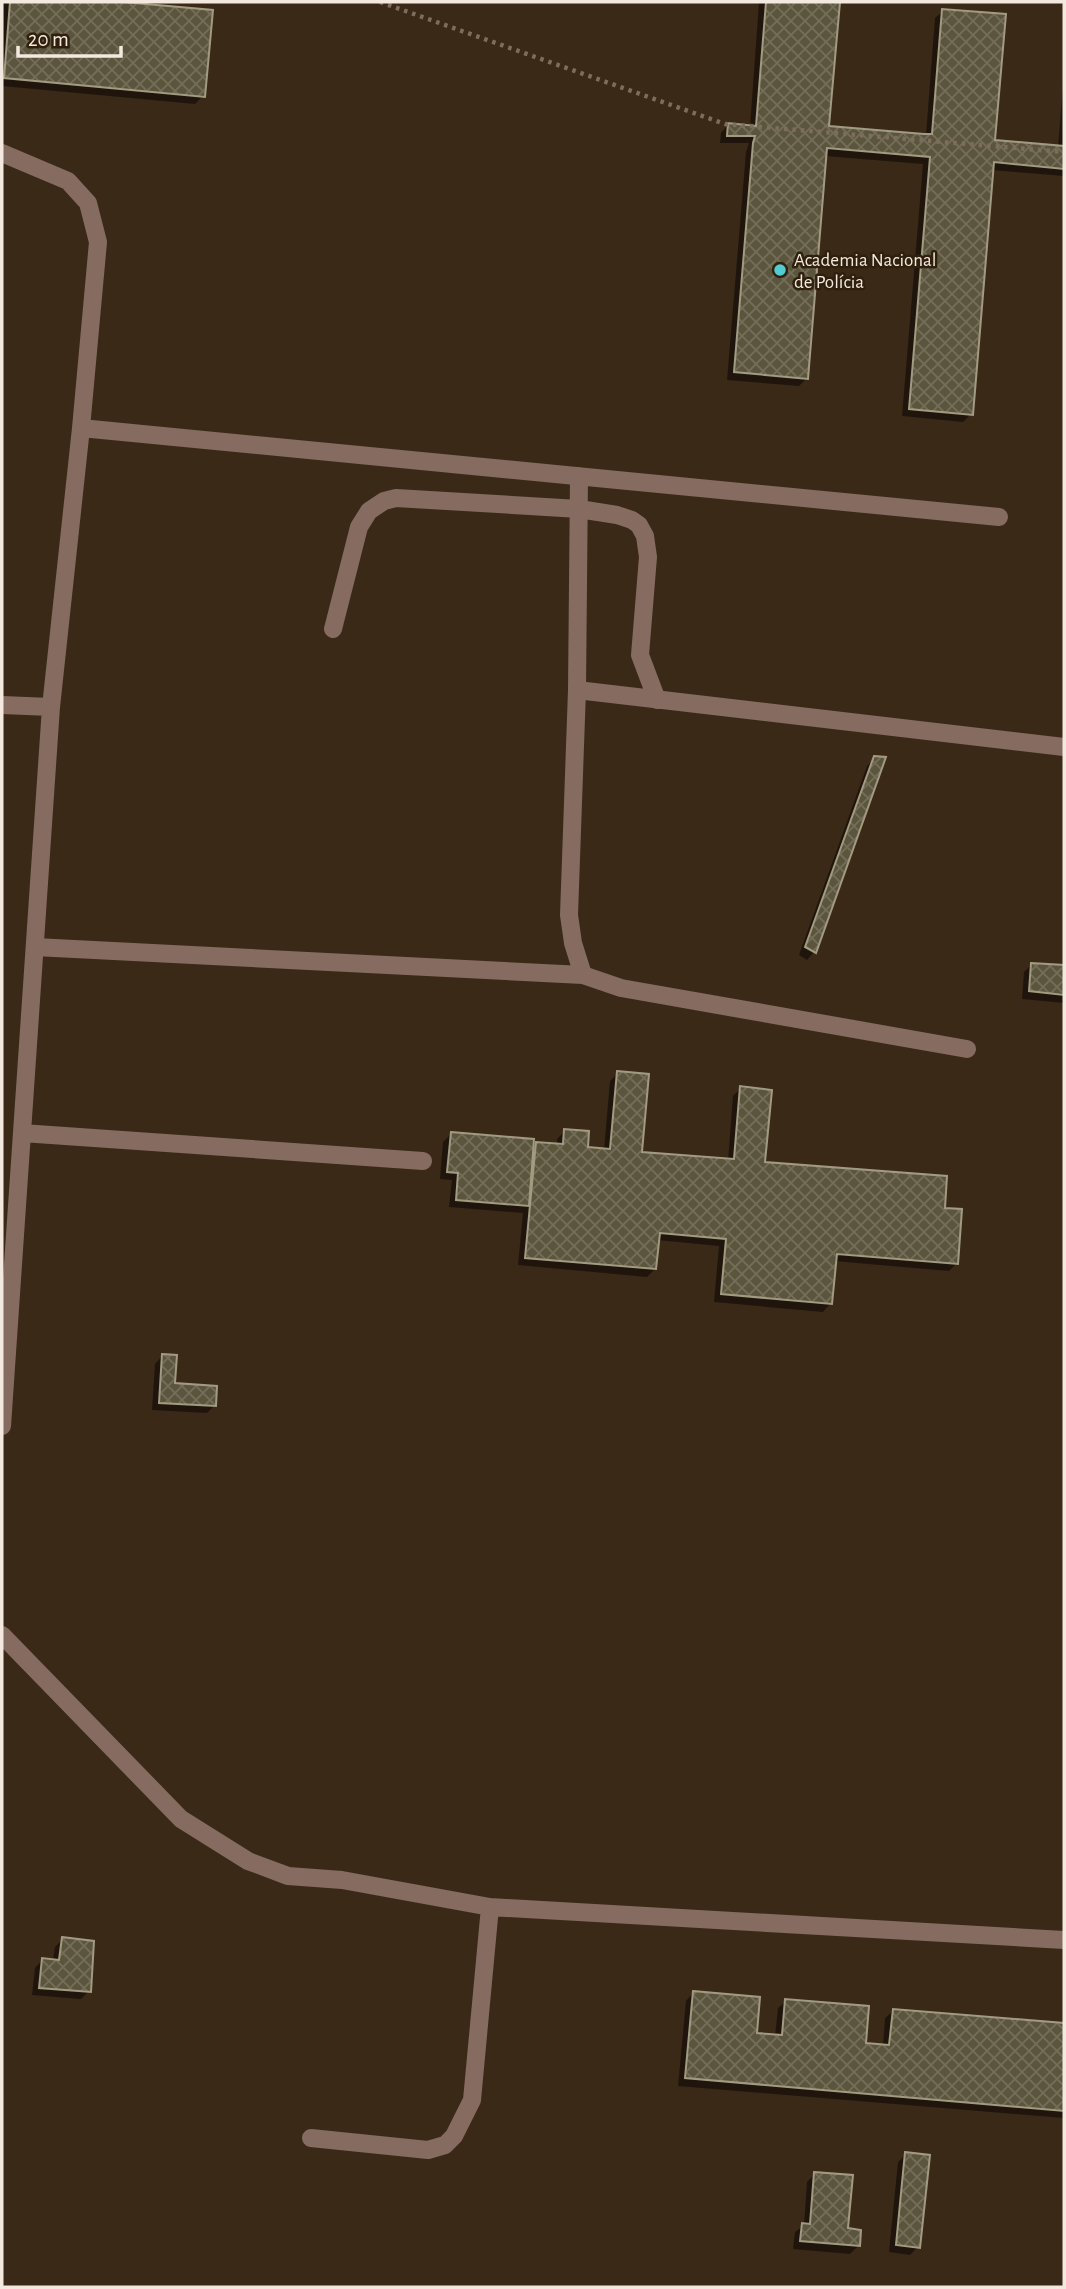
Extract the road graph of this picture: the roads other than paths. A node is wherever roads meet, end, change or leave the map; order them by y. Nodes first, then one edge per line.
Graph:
1 (2, 153) edge
2 (82, 428) junction
3 (579, 476) junction
4 (579, 509) junction
5 (999, 517) dead end
6 (333, 629) dead end
7 (577, 690) junction
8 (657, 700) junction
9 (2, 705) edge
10 (51, 707) junction
11 (1064, 747) edge
12 (35, 947) junction
13 (583, 975) junction
14 (967, 1049) dead end
15 (22, 1133) junction
16 (423, 1161) dead end
17 (2, 1426) edge
18 (2, 1635) edge
19 (490, 1907) junction
20 (1064, 1940) edge
21 (311, 2138) dead end

1 - 2 lane
2 - 3 lane
2 - 10 lane
3 - 4 lane
3 - 5 lane
4 - 6 lane
4 - 7 lane
4 - 8 lane
7 - 8 lane
7 - 13 lane
8 - 11 lane
9 - 10 lane
10 - 12 lane
12 - 13 lane
12 - 15 lane
13 - 14 lane
15 - 16 lane
15 - 17 lane
18 - 19 lane
19 - 20 lane
19 - 21 lane

